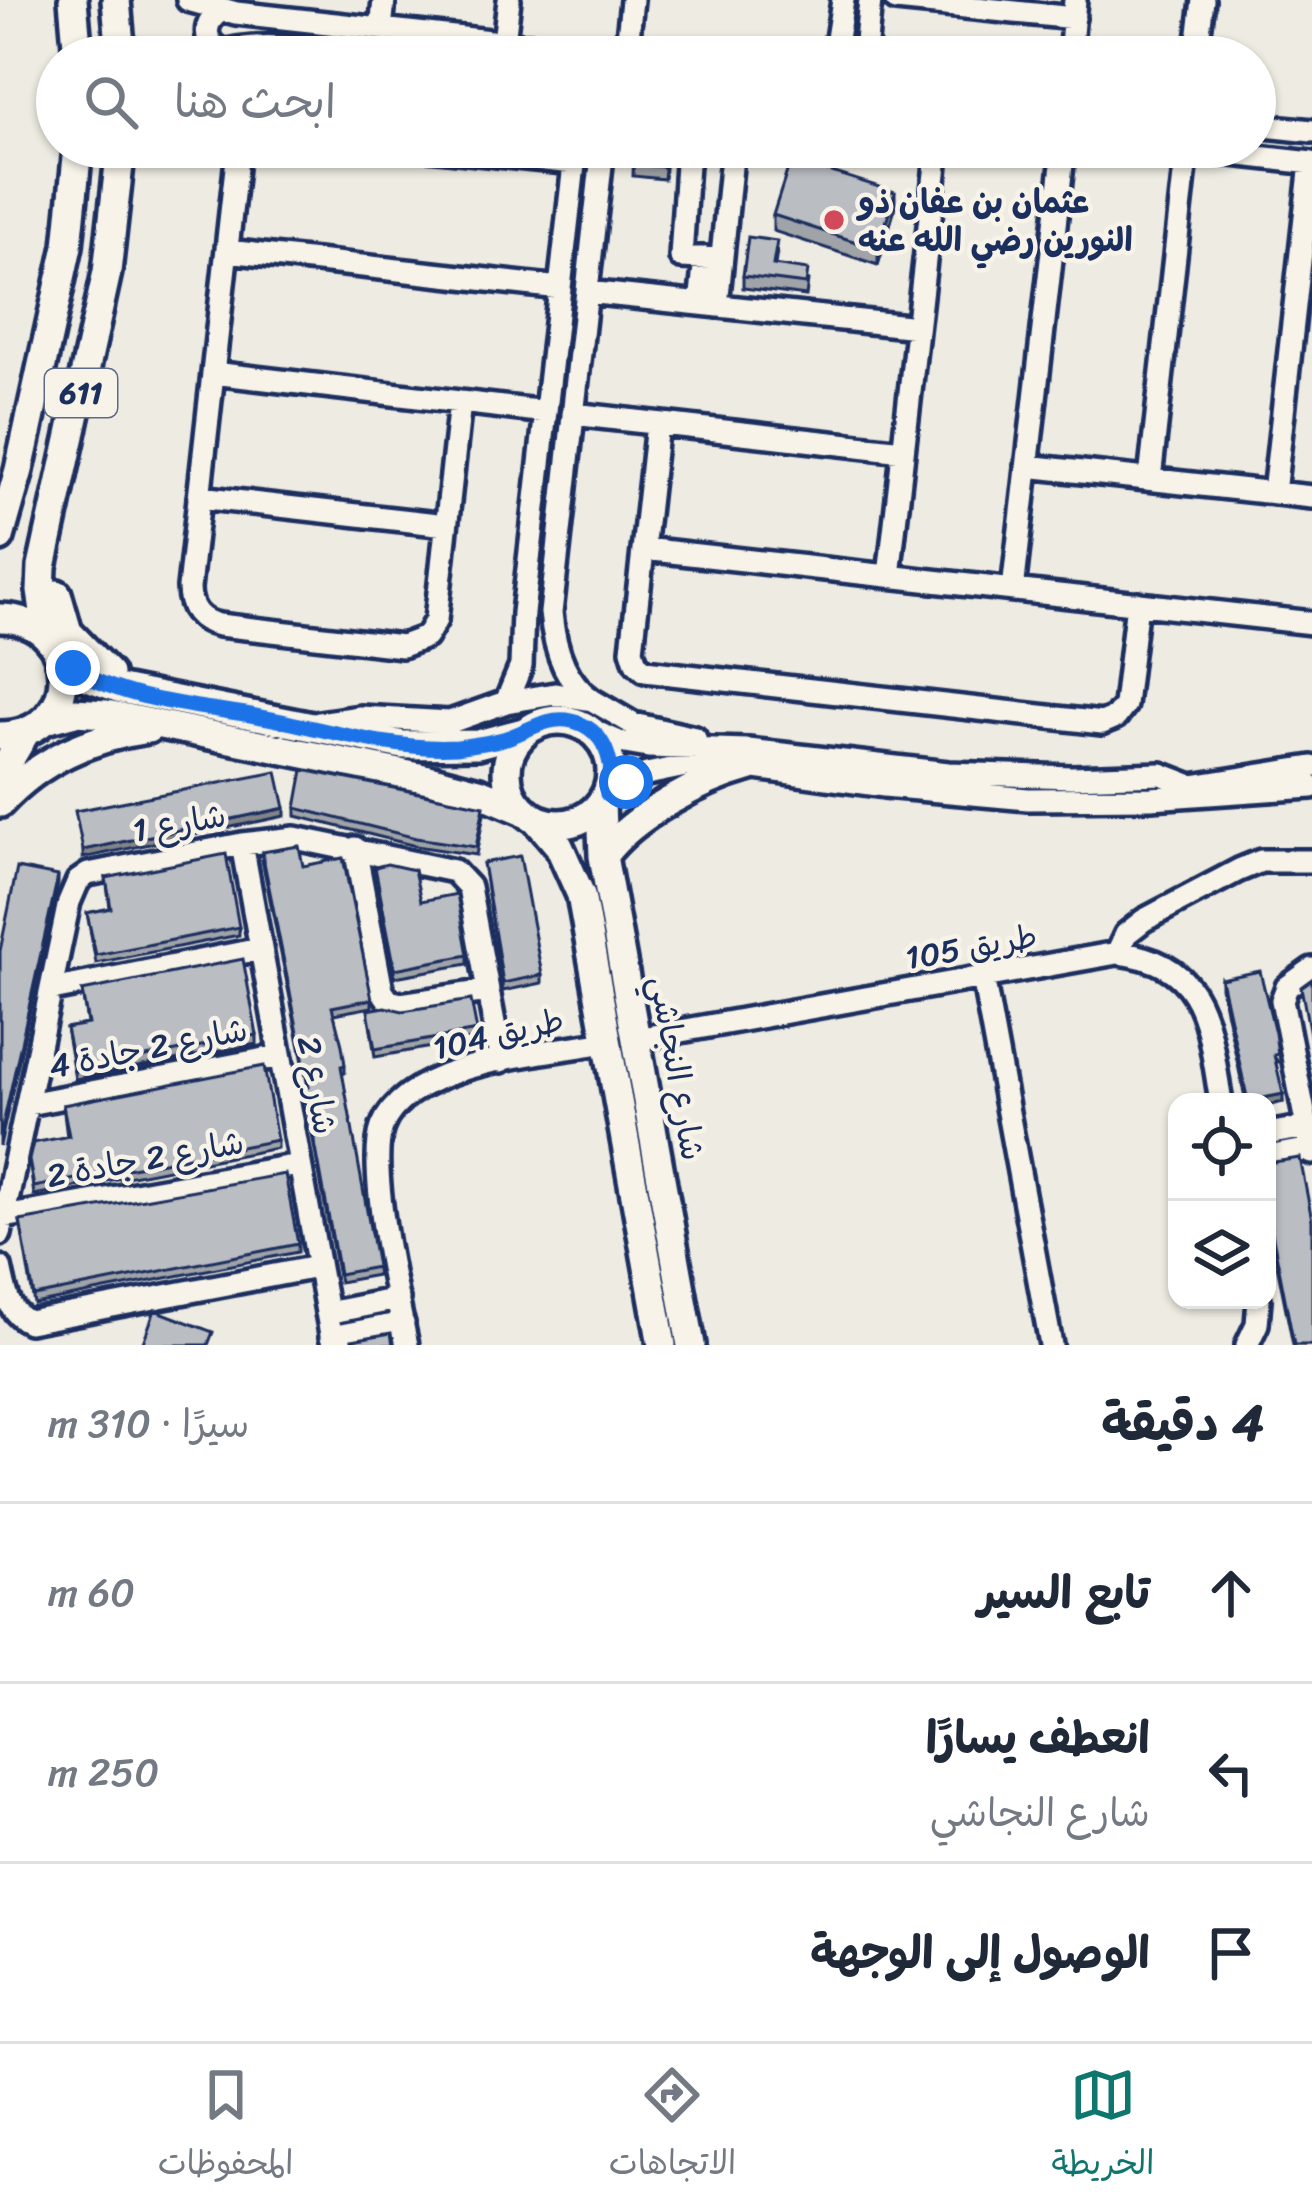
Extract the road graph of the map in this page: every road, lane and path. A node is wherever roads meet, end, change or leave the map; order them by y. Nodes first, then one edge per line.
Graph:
1 (73, 0) edge
2 (116, 0) edge
3 (188, 0) edge
4 (384, 0) edge
5 (509, 0) edge
6 (632, 0) edge
7 (843, 0) edge
8 (870, 0) edge
9 (896, 0) edge
10 (1202, 0) edge
11 (229, 8) edge
12 (1074, 9) edge
13 (381, 28) junction
14 (76, 36) edge
15 (119, 36) edge
16 (208, 36) edge
17 (451, 36) edge
18 (505, 36) edge
19 (628, 36) edge
20 (837, 36) edge
21 (867, 36) edge
22 (1198, 36) edge
23 (1276, 127) edge
24 (1312, 131) edge
25 (1276, 159) edge
26 (1311, 163) edge
27 (76, 168) edge
28 (120, 168) edge
29 (239, 168) edge
30 (574, 168) edge
31 (601, 168) edge
32 (687, 168) edge
33 (727, 168) edge
34 (936, 168) edge
35 (1062, 168) edge
36 (1176, 168) edge
37 (227, 251) junction
38 (713, 259) junction
39 (560, 288) junction
40 (587, 292) junction
41 (708, 305) junction
42 (917, 327) junction
43 (87, 366) junction
44 (213, 373) junction
45 (460, 402) junction
46 (546, 412) junction
47 (574, 414) junction
48 (657, 424) junction
49 (903, 451) junction
50 (1027, 466) junction
51 (1150, 479) junction
52 (1274, 493) junction
53 (200, 497) junction
54 (1312, 497) edge
55 (446, 525) junction
56 (0, 537) edge
57 (644, 549) junction
58 (889, 576) junction
59 (1013, 590) junction
60 (1137, 603) junction
61 (0, 618) edge
62 (1312, 623) edge
63 (54, 647) junction
64 (138, 693) junction
65 (592, 700) junction
66 (506, 702) junction
67 (306, 726) junction
68 (171, 727) junction
69 (24, 729) edge
70 (591, 730) junction
71 (527, 731) junction
72 (748, 759) junction
73 (1312, 766) edge
74 (0, 776) edge
75 (1312, 787) edge
76 (604, 798) junction
77 (0, 803) edge
78 (532, 815) junction
79 (242, 844) junction
80 (356, 848) junction
81 (603, 856) junction
82 (1312, 860) edge
83 (260, 949) junction
84 (1117, 953) junction
85 (1312, 969) edge
86 (983, 977) junction
87 (52, 990) junction
88 (487, 991) junction
89 (636, 1039) junction
90 (606, 1042) junction
91 (280, 1056) junction
92 (501, 1061) junction
93 (1305, 1083) edge
94 (1219, 1093) edge
95 (28, 1104) junction
96 (1276, 1136) edge
97 (1310, 1143) edge
98 (1276, 1154) edge
99 (298, 1165) junction
100 (663, 1188) junction
101 (634, 1194) junction
102 (2, 1226) edge
103 (670, 1230) junction
104 (641, 1234) junction
105 (0, 1267) edge
106 (317, 1267) junction
107 (398, 1299) junction
108 (1258, 1309) edge
109 (326, 1313) junction
110 (405, 1334) edge
111 (332, 1341) edge
112 (662, 1345) edge
113 (692, 1345) edge
114 (1051, 1345) edge
115 (1247, 1345) edge

1 - 14 main road
2 - 15 main road
3 - 11 street
4 - 13 street
5 - 18 street
6 - 19 street
7 - 20 street
8 - 21 street
9 - 12 street
10 - 22 street
11 - 13 street
11 - 16 street
13 - 17 street
23 - 24 street
25 - 26 street
26 - 52 street
27 - 56 main road, 611
28 - 43 main road, 611
29 - 37 street
30 - 39 street
31 - 40 street
32 - 38 street
33 - 38 street
34 - 42 street
35 - 50 street
36 - 51 street
37 - 39 street
37 - 44 street
38 - 41 street
39 - 46 street
40 - 41 street
40 - 47 street
41 - 42 street
42 - 49 street
43 - 63 main road, 611
43 - 64 main road
44 - 45 street
44 - 53 street
45 - 46 street
45 - 55 street
46 - 66 street
47 - 48 street
47 - 65 street
48 - 49 street
48 - 57 street
49 - 58 street
50 - 51 street
50 - 59 street
51 - 52 street
52 - 54 street
53 - 55 street
53 - 55 street
57 - 58 street
57 - 60 street
58 - 59 street
59 - 60 street
60 - 62 street
61 - 63 main road
63 - 64 main road
63 - 69 main road
64 - 67 main road
65 - 66 street
65 - 72 street
66 - 67 street
67 - 71 main road
68 - 69 main road
68 - 77 main road
68 - 78 main road
69 - 74 main road
70 - 71 main road
70 - 72 street
70 - 76 main road
71 - 78 main road
72 - 73 street
72 - 75 street
72 - 76 street
72 - 81 main road
76 - 78 main road
76 - 81 main road, شارع النجاشي
78 - 90 main road, شارع النجاشي
79 - 80 street, شارع 1
79 - 83 street, شارع 2
79 - 87 street, شارع 1
80 - 88 street, شارع 1
80 - 88 street
81 - 89 main road, شارع النجاشي
82 - 84 street
83 - 87 street
83 - 91 street, شارع 2
84 - 86 street, طريق 105
84 - 94 street, طريق 105
85 - 93 street
86 - 89 street, طريق 105
86 - 114 street
87 - 95 street, شارع 1
88 - 92 street, شارع 1
89 - 100 main road, شارع النجاشي
90 - 92 street, طريق 104
90 - 101 main road, شارع النجاشي
91 - 95 street, شارع 2 جادة 4
91 - 99 street, شارع 2
92 - 107 street, طريق 104
93 - 97 street
95 - 102 street, شارع 1
96 - 97 street
97 - 98 street
99 - 102 street, شارع 2 جادة 2
99 - 106 street, شارع 2
100 - 101 main road
100 - 103 main road, شارع النجاشي
101 - 104 main road, شارع النجاشي
103 - 104 main road
103 - 113 main road, شارع النجاشي
104 - 112 main road, شارع النجاشي
105 - 106 street
106 - 109 street, شارع 2
107 - 109 street
107 - 110 street, طريق 104
108 - 115 street
109 - 111 street, شارع 2
110 - 111 street, طريق 104

